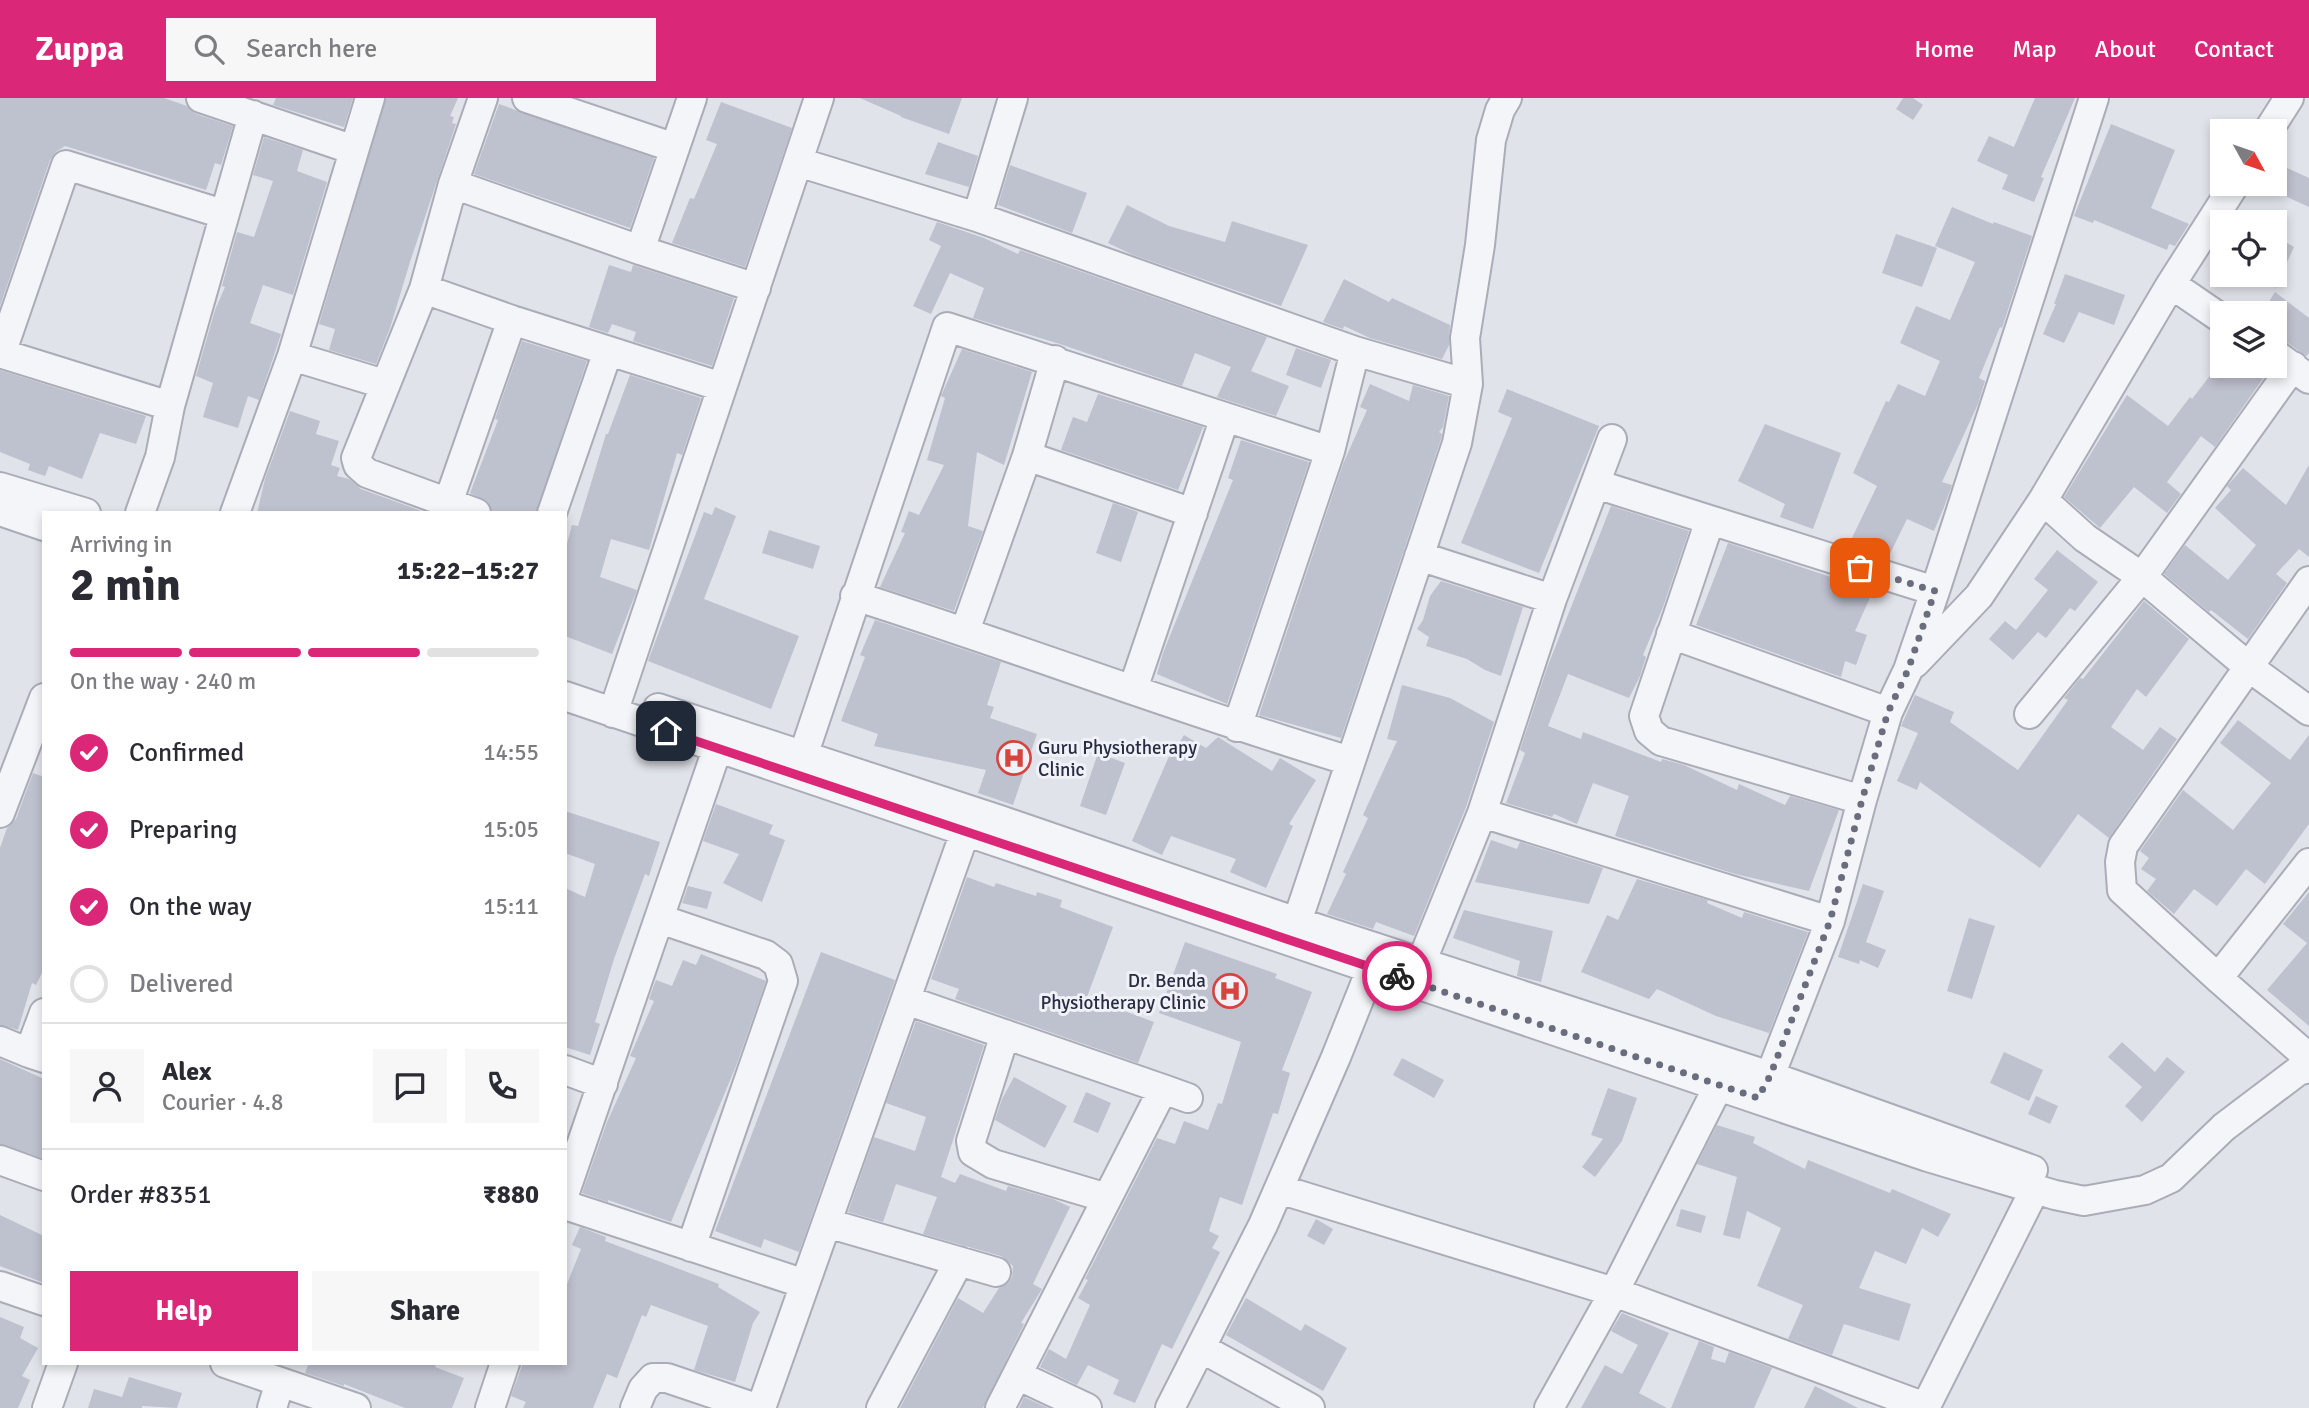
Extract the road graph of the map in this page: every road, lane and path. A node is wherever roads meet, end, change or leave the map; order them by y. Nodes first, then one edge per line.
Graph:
1 (201, 98) edge
2 (370, 98) edge
3 (483, 98) edge
4 (527, 98) edge
5 (692, 98) edge
6 (819, 98) edge
7 (1013, 98) edge
8 (1507, 98) edge
9 (2094, 98) edge
10 (2288, 98) edge
11 (253, 109) edge
12 (2275, 119) edge
13 (675, 148) junction
14 (355, 150) junction
15 (798, 162) junction
16 (453, 184) junction
17 (2227, 196) edge
18 (223, 214) junction
19 (977, 217) junction
20 (640, 250) junction
21 (2171, 284) junction
22 (756, 288) junction
23 (424, 289) junction
24 (2210, 310) edge
25 (512, 320) junction
26 (608, 351) junction
27 (1355, 351) junction
28 (0, 354) edge
29 (292, 356) junction
30 (1055, 360) junction
31 (2299, 370) edge
32 (384, 384) junction
33 (1468, 384) junction
34 (722, 387) junction
35 (170, 406) junction
36 (1225, 417) junction
37 (1612, 439) dead end
38 (1330, 451) junction
39 (1027, 456) junction
40 (1596, 484) junction
41 (0, 487) edge
42 (2043, 500) junction
43 (448, 503) junction
44 (0, 511) edge
45 (79, 511) edge
46 (141, 511) edge
47 (236, 511) edge
48 (471, 511) edge
49 (553, 511) edge
50 (1193, 513) junction
51 (1710, 520) junction
52 (42, 525) edge
53 (1419, 556) junction
54 (2142, 577) junction
55 (2309, 581) edge
56 (1935, 591) junction
57 (855, 596) junction
58 (1552, 599) junction
59 (965, 631) junction
60 (1671, 634) junction
61 (2249, 668) junction
62 (1908, 670) junction
63 (567, 679) edge
64 (1133, 689) junction
65 (567, 696) edge
66 (616, 704) junction
67 (42, 705) edge
68 (2309, 711) edge
69 (1888, 712) junction
70 (2029, 714) dead end
71 (1237, 727) junction
72 (721, 739) junction
73 (803, 756) junction
74 (1350, 761) junction
75 (1862, 800) junction
76 (0, 813) edge
77 (1482, 813) junction
78 (965, 832) junction
79 (2309, 863) edge
80 (660, 919) junction
81 (1830, 921) junction
82 (1297, 922) junction
83 (1376, 959) junction
84 (1421, 963) junction
85 (2218, 978) junction
86 (906, 1000) junction
87 (42, 1025) edge
88 (1005, 1034) junction
89 (0, 1041) edge
90 (37, 1055) edge
91 (2309, 1058) edge
92 (2309, 1068) edge
93 (567, 1071) edge
94 (603, 1084) junction
95 (1718, 1085) junction
96 (1764, 1087) junction
97 (0, 1160) edge
98 (42, 1174) edge
99 (567, 1186) edge
100 (1279, 1189) junction
101 (2035, 1189) junction
102 (2110, 1196) junction
103 (1107, 1198) junction
104 (567, 1206) edge
105 (827, 1223) junction
106 (691, 1247) junction
107 (959, 1261) junction
108 (996, 1272) dead end
109 (805, 1284) junction
110 (0, 1286) edge
111 (1614, 1292) junction
112 (42, 1300) edge
113 (1200, 1348) junction
114 (62, 1365) edge
115 (228, 1365) edge
116 (504, 1365) edge
117 (1017, 1375) junction
118 (276, 1395) edge
119 (47, 1408) edge
120 (356, 1408) edge
121 (490, 1408) edge
122 (635, 1408) edge
123 (759, 1408) edge
124 (881, 1408) edge
125 (1000, 1408) edge
126 (1087, 1408) edge
127 (1170, 1408) edge
128 (1310, 1408) edge
129 (1549, 1408) edge
130 (1925, 1408) edge

1 - 11 street
2 - 14 street
3 - 16 street
4 - 13 street
5 - 13 street
6 - 15 street
7 - 19 street
8 - 33 street
9 - 56 street
10 - 12 street
11 - 14 street
11 - 18 street
13 - 20 street
14 - 29 street
15 - 19 street
15 - 22 street
16 - 20 street
16 - 23 street
17 - 21 street
18 - 28 street
18 - 35 street
19 - 27 street
20 - 22 street
21 - 24 street
21 - 42 street
22 - 34 street
23 - 25 street
23 - 32 street
25 - 26 street
25 - 43 street
26 - 34 street
26 - 49 street
27 - 33 street
27 - 38 street
28 - 35 street
29 - 32 street
29 - 47 street
30 - 36 street
30 - 39 street
30 - 57 street
31 - 54 street
32 - 43 street
33 - 53 street
34 - 66 street
35 - 46 street
36 - 38 street
36 - 50 street
37 - 40 street
38 - 71 street
39 - 50 street
39 - 59 street
40 - 51 street
40 - 58 street
41 - 45 street
42 - 54 street
42 - 62 street
43 - 48 street
44 - 52 street
50 - 64 street
51 - 56 street
51 - 60 street
53 - 58 street
53 - 74 street
54 - 61 street
54 - 70 street
55 - 61 street
56 - 62 street
57 - 59 street
57 - 73 street
58 - 77 street
59 - 64 street
60 - 69 street
60 - 75 street
61 - 68 street
61 - 85 street
62 - 69 street
63 - 66 street
64 - 71 street
65 - 66 street
66 - 72 street
67 - 76 street
69 - 75 street
71 - 74 street
72 - 73 street
72 - 78 street
72 - 80 street
73 - 82 street
74 - 82 street
75 - 81 street
77 - 81 street
77 - 84 street
78 - 83 street
78 - 86 street
79 - 85 street
80 - 94 street
80 - 106 street
81 - 96 street
82 - 83 street
83 - 84 street
83 - 95 street
83 - 100 street
84 - 96 street
85 - 91 street
86 - 88 street
86 - 105 street
87 - 90 street
88 - 103 street
88 - 103 street
89 - 90 street
92 - 102 street
93 - 94 street
94 - 99 street
95 - 96 street
95 - 111 street
96 - 101 street
96 - 102 street
97 - 98 street
100 - 111 street
100 - 113 street
101 - 102 street
101 - 130 street
103 - 117 street
104 - 106 street
105 - 107 street
105 - 109 street
106 - 109 street
107 - 108 street
107 - 124 street
109 - 123 street
110 - 112 street
111 - 129 street
111 - 130 street
113 - 127 street
113 - 128 street
114 - 119 street
115 - 118 street
116 - 121 street
117 - 125 street
117 - 126 street
118 - 120 street
122 - 123 street

